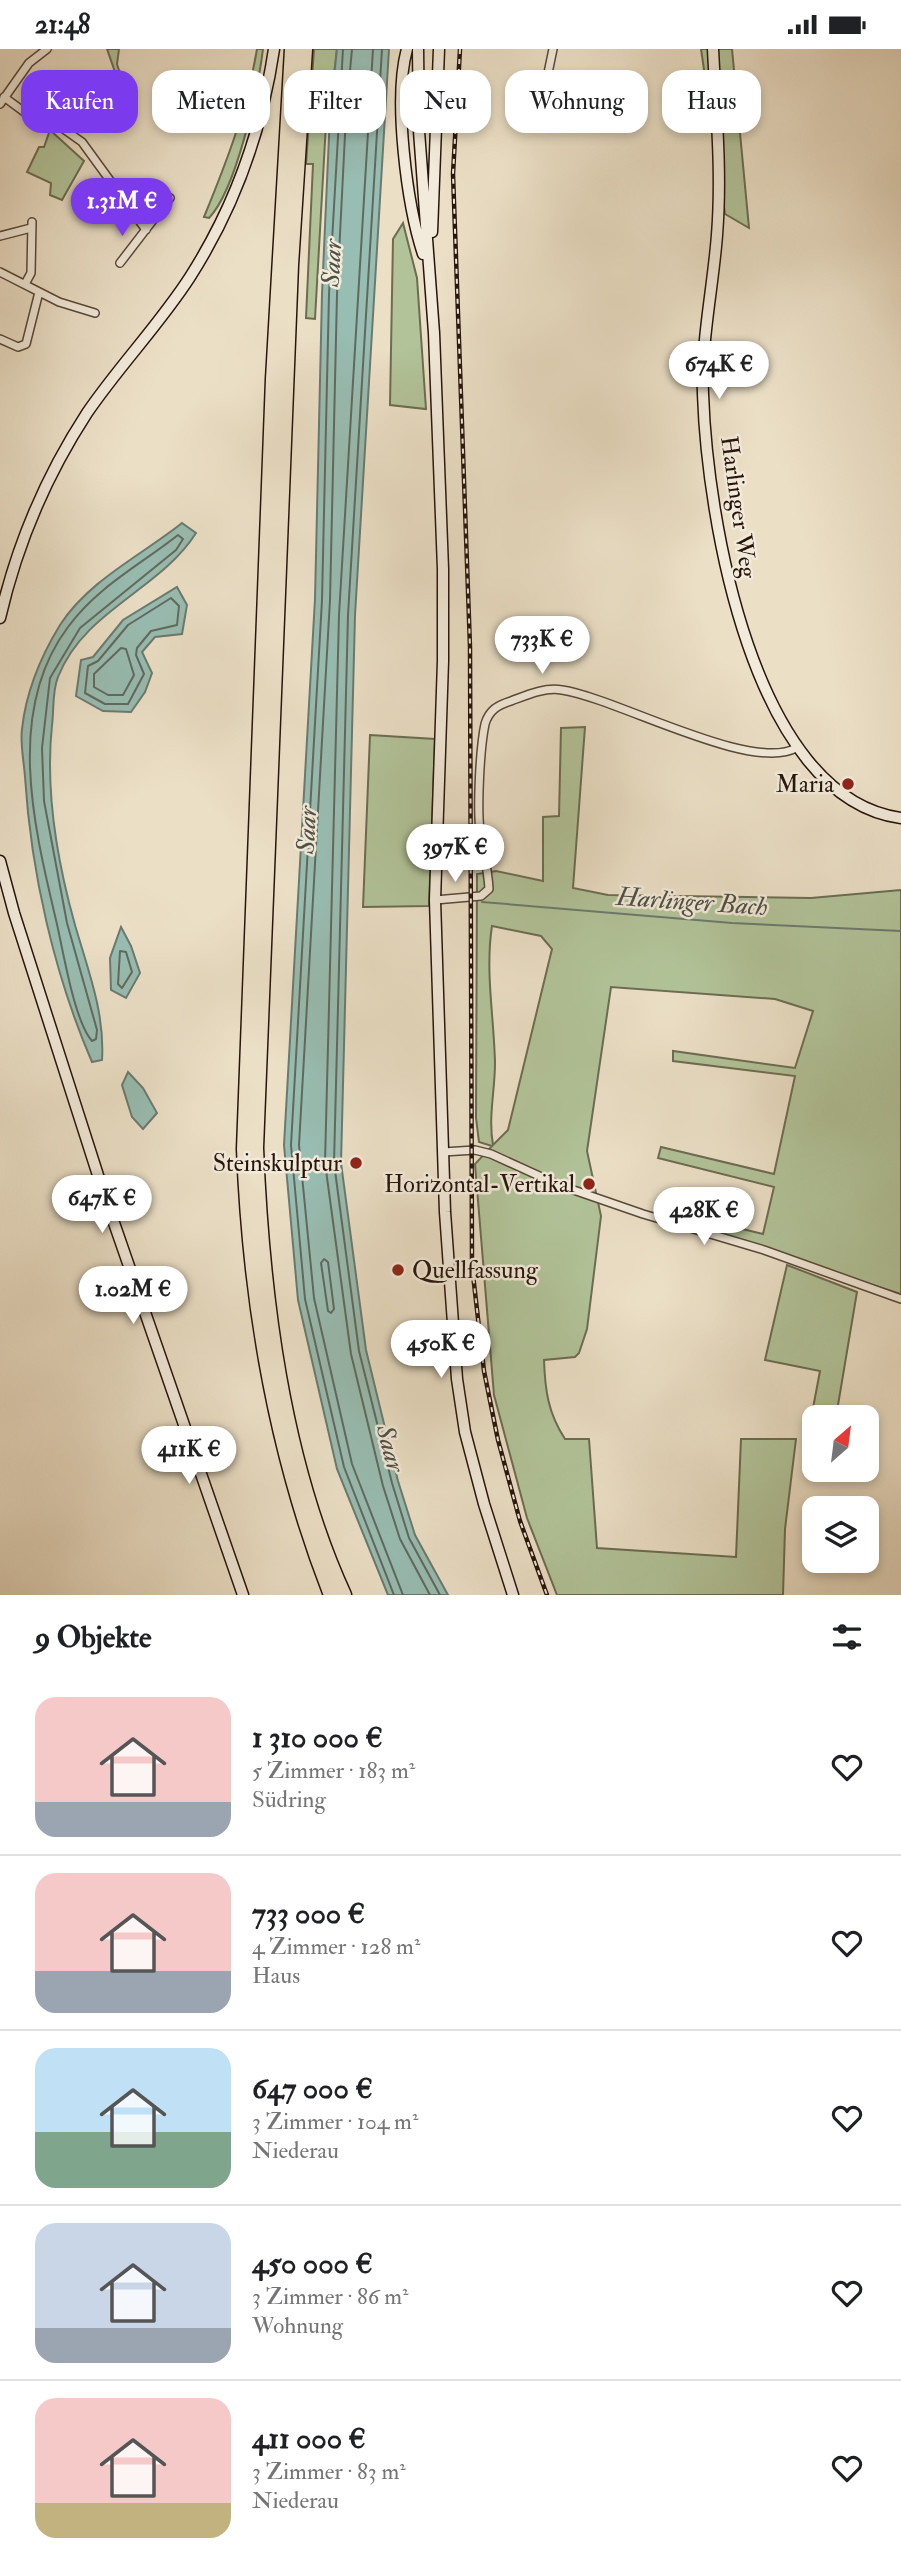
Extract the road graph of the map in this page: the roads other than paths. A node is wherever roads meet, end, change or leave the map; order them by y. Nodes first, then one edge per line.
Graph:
1 (47, 49) edge
2 (274, 49) edge
3 (292, 49) edge
4 (305, 49) edge
5 (407, 49) edge
6 (418, 49) edge
7 (439, 49) edge
8 (553, 49) edge
9 (713, 49) edge
10 (549, 70) edge
11 (2, 100) edge
12 (21, 111) edge
13 (69, 133) edge
14 (170, 198) dead end
15 (146, 230) junction
16 (0, 236) edge
17 (120, 263) dead end
18 (0, 272) edge
19 (429, 274) junction
20 (25, 284) junction
21 (39, 292) junction
22 (95, 313) dead end
23 (0, 339) edge
24 (0, 618) edge
25 (796, 748) junction
26 (901, 818) edge
27 (0, 861) edge
28 (435, 900) junction
29 (254, 983) junction
30 (253, 1012) junction
31 (443, 1152) junction
32 (901, 1299) edge
33 (243, 1595) edge
34 (331, 1595) edge
35 (344, 1595) edge
36 (513, 1595) edge

1 - 11 street
2 - 24 main road
3 - 29 highway
4 - 29 highway
5 - 19 main road
6 - 19 main road
7 - 19 main road
8 - 10 street
9 - 25 main road, Harlinger Weg
11 - 12 street
13 - 15 street
14 - 15 street
15 - 17 street
16 - 20 street
18 - 20 street
19 - 28 main road
20 - 21 street
21 - 22 street
21 - 23 street
25 - 26 main road, Harlinger Weg
25 - 28 street
27 - 33 main road
28 - 31 main road
29 - 30 highway
30 - 34 highway
30 - 35 highway
31 - 32 street
31 - 36 main road

